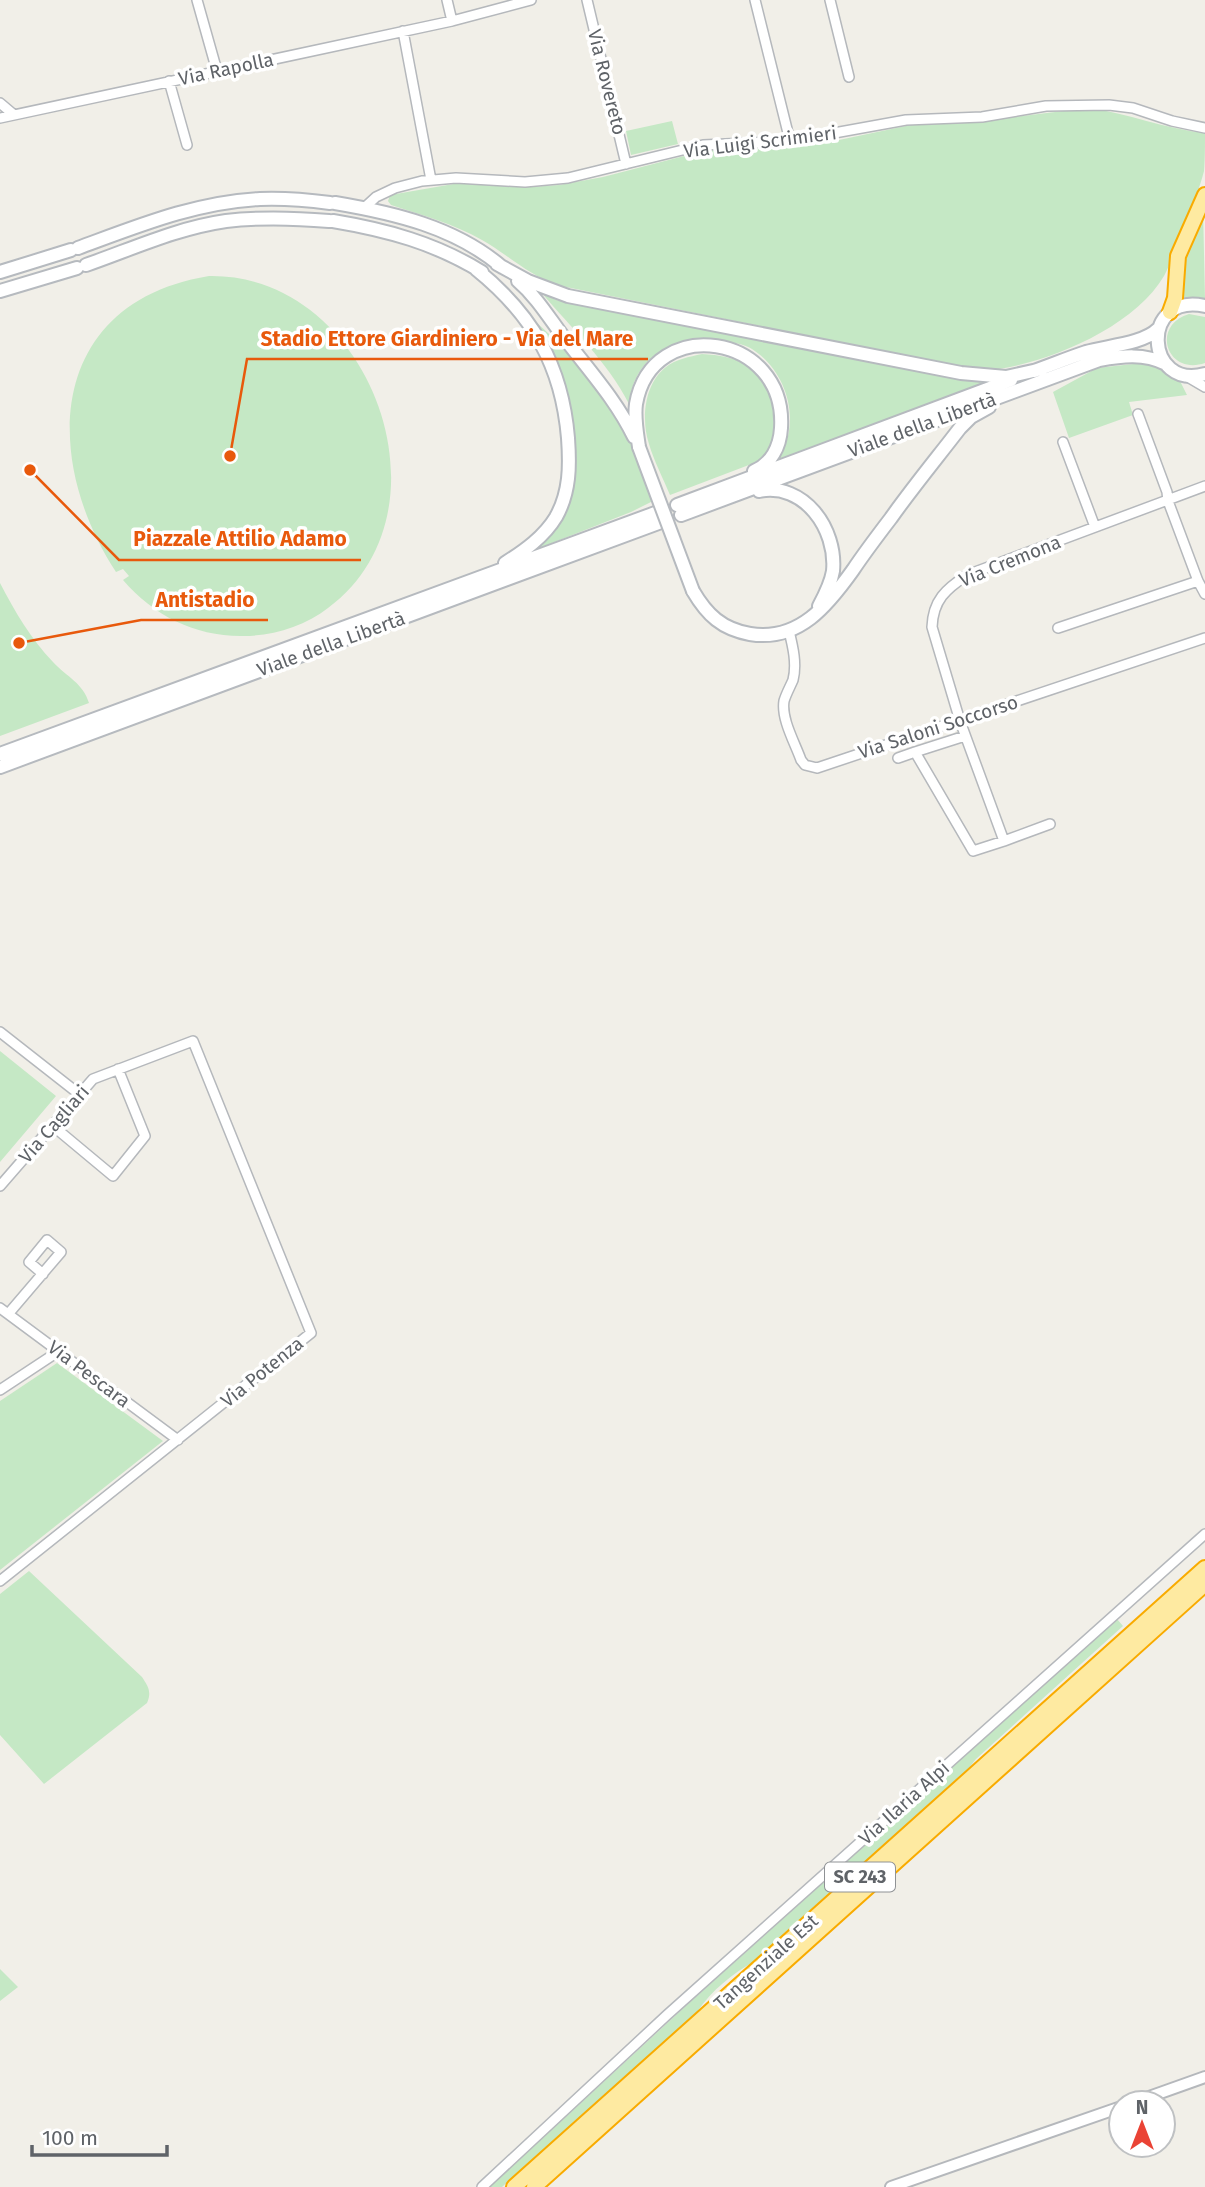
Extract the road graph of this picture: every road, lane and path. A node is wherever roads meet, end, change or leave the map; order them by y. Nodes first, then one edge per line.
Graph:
1 (197, 0) edge
2 (447, 0) edge
3 (531, 0) edge
4 (587, 0) edge
5 (755, 0) edge
6 (830, 0) edge
7 (452, 21) junction
8 (403, 31) junction
9 (217, 71) junction
10 (849, 77) dead end
11 (169, 81) junction
12 (0, 103) edge
13 (13, 114) junction
14 (0, 118) edge
15 (1205, 128) edge
16 (790, 141) junction
17 (187, 145) dead end
18 (626, 164) junction
19 (431, 180) junction
20 (1205, 195) edge
21 (333, 203) junction
22 (363, 208) junction
23 (331, 221) junction
24 (449, 234) junction
25 (75, 249) junction
26 (442, 250) junction
27 (497, 264) junction
28 (82, 267) junction
29 (476, 269) junction
30 (0, 272) edge
31 (0, 291) edge
32 (1205, 306) edge
33 (1170, 312) junction
34 (1158, 329) junction
35 (568, 343) junction
36 (1166, 364) junction
37 (1075, 368) junction
38 (1042, 369) junction
39 (1205, 374) edge
40 (1183, 375) junction
41 (1205, 387) edge
42 (1138, 414) dead end
43 (1063, 442) dead end
44 (639, 447) junction
45 (1205, 486) edge
46 (1168, 501) junction
47 (679, 510) junction
48 (1095, 527) junction
49 (484, 576) junction
50 (1198, 581) junction
51 (1205, 594) edge
52 (808, 620) junction
53 (1058, 628) dead end
54 (789, 631) junction
55 (1205, 638) edge
56 (960, 721) junction
57 (965, 736) junction
58 (915, 752) junction
59 (0, 754) edge
60 (898, 758) dead end
61 (0, 767) edge
62 (1050, 824) dead end
63 (1004, 841) junction
64 (0, 1032) edge
65 (193, 1041) joint
66 (118, 1069) junction
67 (79, 1094) junction
68 (53, 1126) junction
69 (0, 1186) edge
70 (43, 1274) dead end
71 (0, 1308) edge
72 (9, 1313) junction
73 (59, 1351) junction
74 (0, 1390) edge
75 (178, 1440) junction
76 (1205, 1534) edge
77 (1205, 1568) edge
78 (0, 1581) edge
79 (1205, 1584) edge
80 (1205, 2077) edge
81 (1171, 2089) edge
82 (1107, 2112) edge
83 (583, 2142) junction
84 (482, 2187) edge
85 (514, 2187) edge
86 (534, 2187) edge
87 (540, 2187) edge
88 (891, 2187) edge

1 - 9 street
2 - 7 street
3 - 7 street, Via Rapolla
4 - 18 street, Via Rovereto
5 - 16 street
6 - 10 street
7 - 8 street, Via Rapolla
8 - 9 street, Via Rapolla
8 - 19 street
9 - 11 street, Via Rapolla
11 - 13 street, Via Rapolla
11 - 17 street
12 - 13 street
13 - 14 street, Via Rapolla
15 - 16 street, Via Luigi Scrimieri
16 - 18 street, Via Luigi Scrimieri
18 - 19 street, Via Luigi Scrimieri
19 - 22 street, Via Luigi Scrimieri
20 - 33 highway
21 - 22 main road
21 - 23 main road
21 - 25 main road
22 - 24 main road
23 - 26 main road
23 - 28 main road
24 - 26 main road
24 - 27 main road
25 - 28 main road
25 - 30 main road
26 - 29 main road
27 - 35 main road
27 - 38 main road
28 - 31 main road
29 - 35 main road
29 - 49 main road
32 - 33 main road
33 - 34 main road
34 - 36 main road
34 - 38 main road, Viale della Libertà
35 - 44 main road
36 - 37 main road, Viale della Libertà
36 - 40 main road, Viale della Libertà
37 - 47 main road, Viale della Libertà
37 - 52 main road
38 - 47 main road, Viale della Libertà
39 - 40 main road
40 - 41 street
42 - 46 street
43 - 48 street
44 - 47 main road
44 - 54 main road, bridge
45 - 46 street, Via Cremona
46 - 48 street, Via Cremona
46 - 50 street
47 - 52 main road
48 - 56 street, Via Cremona
49 - 59 main road, Viale della Libertà
49 - 61 main road, Viale della Libertà
50 - 51 street
50 - 53 street
52 - 54 main road
54 - 56 street, Via Saloni Soccorso
55 - 56 street, Via Saloni Soccorso
56 - 57 street, Via Cremona
57 - 58 street
57 - 63 street, Via Cremona
58 - 60 street
58 - 63 street
62 - 63 street
64 - 67 street
65 - 66 street, Via Cagliari
65 - 75 street, Via Potenza
66 - 67 street, Via Cagliari
66 - 68 street
67 - 68 street, Via Cagliari
68 - 69 street, Via Cagliari
70 - 72 street
71 - 72 street, Via Pescara
72 - 73 street, Via Pescara
73 - 74 street
73 - 75 street, Via Pescara
75 - 78 street, Via Potenza
76 - 84 street, Via Ilaria Alpi
77 - 85 highway, Tangenziale Est / SC 243
79 - 83 highway, Tangenziale Est / SC 243
80 - 81 street
82 - 88 street
83 - 86 highway, Tangenziale Est / SC 243
83 - 87 highway

